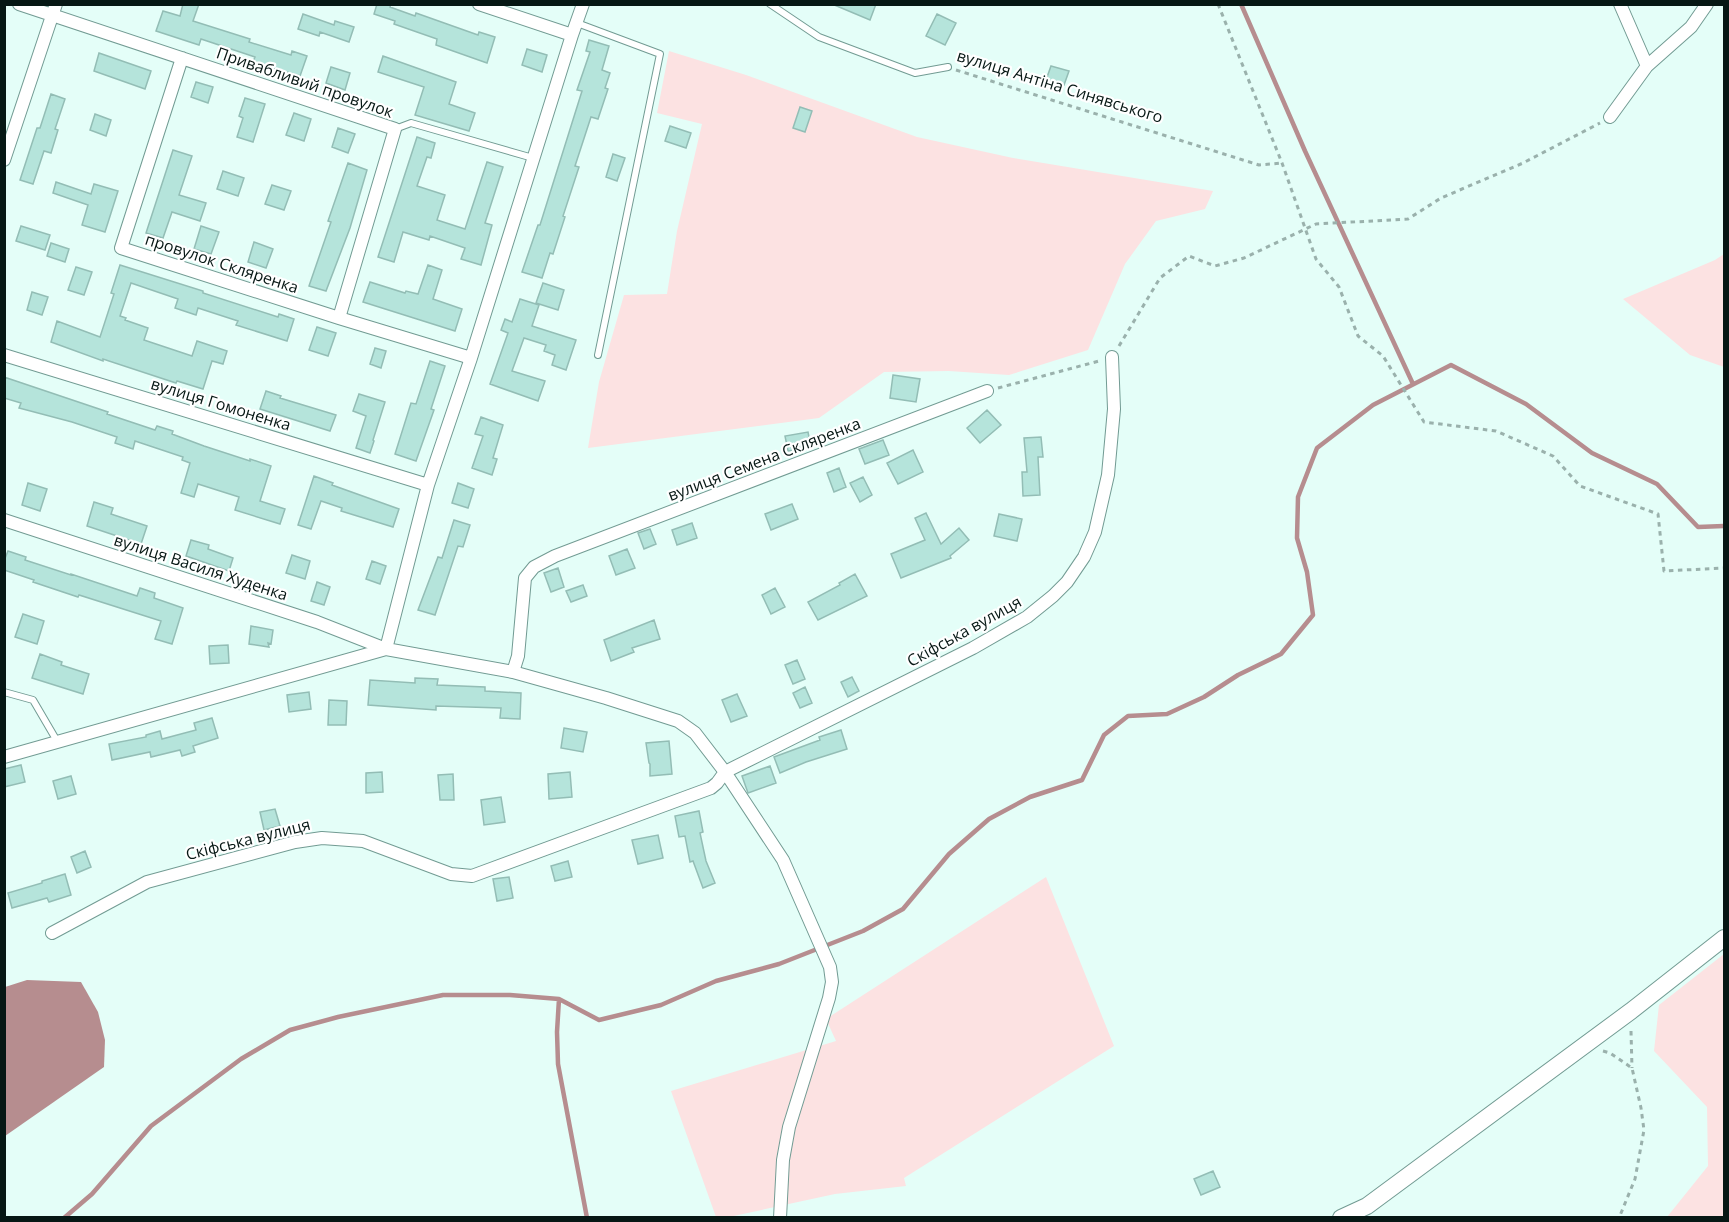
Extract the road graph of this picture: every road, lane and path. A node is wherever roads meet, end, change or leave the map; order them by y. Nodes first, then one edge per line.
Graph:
1 (18, 4) edge
2 (479, 4) edge
3 (583, 4) edge
4 (770, 4) edge
5 (1218, 4) edge
6 (1620, 4) edge
7 (1707, 4) edge
8 (54, 10) edge
9 (574, 29) junction
10 (182, 58) junction
11 (1647, 66) junction
12 (948, 67) joint
13 (1610, 117) joint
14 (10, 122) edge
15 (395, 129) junction
16 (533, 158) junction
17 (4, 160) edge
18 (1282, 163) junction
19 (1305, 229) junction
20 (339, 318) junction
21 (4, 355) edge
22 (598, 355) dead end
23 (1112, 357) junction
24 (471, 358) junction
25 (987, 391) joint
26 (428, 485) junction
27 (4, 520) edge
28 (1725, 568) edge
29 (386, 649) junction
30 (513, 672) junction
31 (4, 692) edge
32 (57, 741) junction
33 (4, 757) edge
34 (725, 772) junction
35 (52, 933) dead end
36 (1725, 938) edge
37 (1630, 1011) junction
38 (1581, 1047) junction
39 (1632, 1068) junction
40 (780, 1218) edge
41 (1341, 1218) edge
42 (1619, 1218) edge

1 - 8 street, Привабливий провулок
2 - 9 street
3 - 9 street
4 - 12 lane, вулиця Антіна Синявського
5 - 18 path
6 - 11 street
7 - 11 street
8 - 10 street, Привабливий провулок
8 - 14 street
9 - 16 street
9 - 22 lane
10 - 15 street, Привабливий провулок
10 - 20 street, провулок Скляренка
11 - 13 street
12 - 18 path, вулиця Антіна Синявського
13 - 19 path
14 - 17 street
15 - 16 lane
15 - 20 street, Привабливий провулок
16 - 24 street
18 - 19 path
19 - 23 path
19 - 28 path
20 - 24 street, провулок Скляренка
21 - 26 street, вулиця Гомоненка
23 - 25 path
23 - 34 street, Скіфська вулиця
24 - 26 street
25 - 30 street, вулиця Семена Скляренка
26 - 29 street
27 - 29 street, вулиця Василя Худенка
29 - 30 street
29 - 32 street
30 - 34 street
31 - 32 lane
32 - 33 street
34 - 35 street, Скіфська вулиця
34 - 40 street
36 - 37 street
37 - 38 street
37 - 39 path
38 - 39 path
38 - 41 street
39 - 42 path

